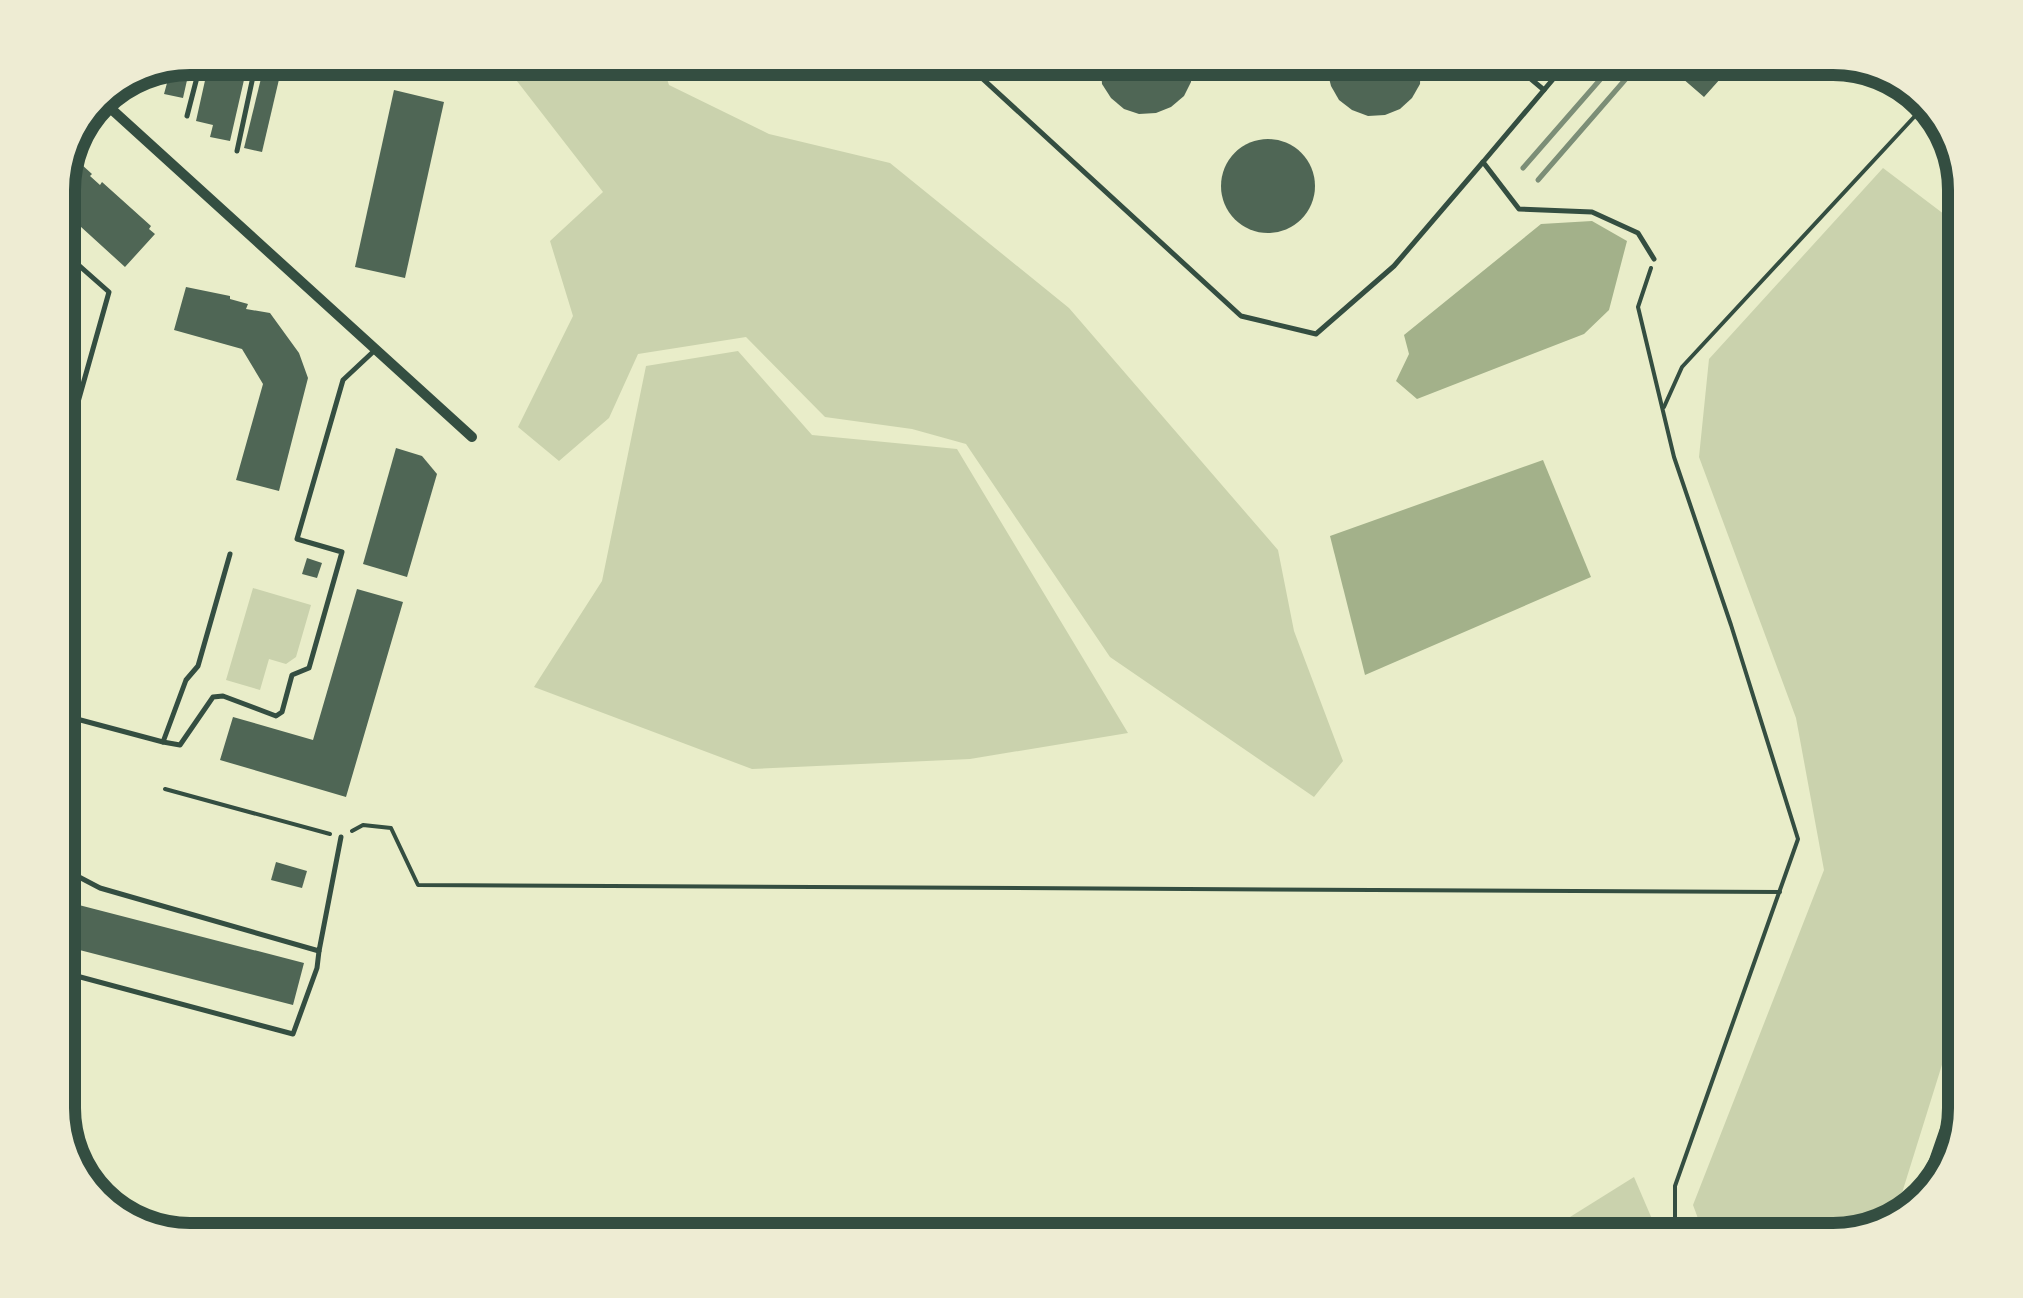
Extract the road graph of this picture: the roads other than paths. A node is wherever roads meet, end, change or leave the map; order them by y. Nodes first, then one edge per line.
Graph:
1 (197, 75) edge
2 (253, 75) edge
3 (979, 75) edge
4 (1526, 75) edge
5 (1557, 75) edge
6 (1544, 90) junction
7 (110, 108) edge
8 (186, 116) dead end
9 (237, 151) dead end
10 (1484, 162) junction
11 (1654, 259) road end
12 (75, 262) edge
13 (376, 349) junction
14 (78, 402) dead end
15 (472, 437) dead end
16 (230, 554) dead end
17 (75, 719) edge
18 (162, 742) junction
19 (341, 837) road end
20 (75, 875) edge
21 (319, 951) junction
22 (75, 976) edge
23 (1946, 1126) edge
24 (1933, 1165) edge

1 - 8 lane
2 - 9 lane
3 - 10 lane
4 - 6 lane
5 - 6 lane
6 - 10 lane
7 - 13 street
10 - 11 lane
12 - 14 lane
13 - 15 street
13 - 18 lane
16 - 18 lane
17 - 18 lane
19 - 21 lane
20 - 21 lane
21 - 22 lane
23 - 24 street

